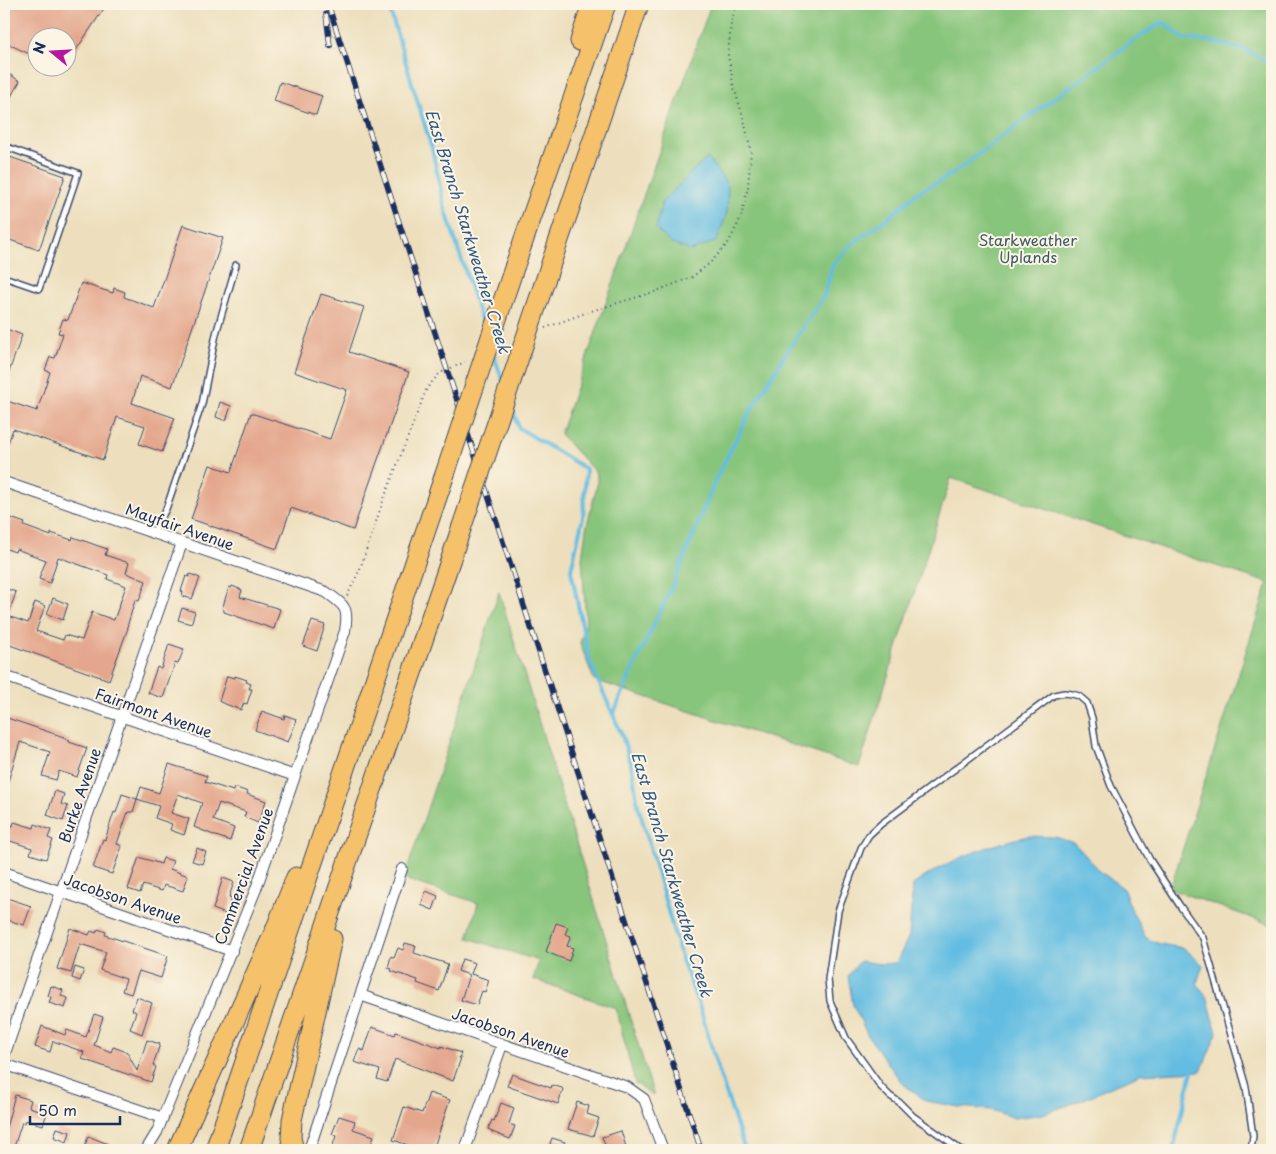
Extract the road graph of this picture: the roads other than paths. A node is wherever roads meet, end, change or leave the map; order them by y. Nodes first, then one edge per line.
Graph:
1 (592, 4) edge
2 (606, 4) edge
3 (640, 4) edge
4 (652, 4) edge
5 (563, 126) junction
6 (4, 146) edge
7 (561, 236) junction
8 (236, 265) dead end
9 (4, 277) edge
10 (4, 482) edge
11 (153, 533) junction
12 (182, 543) junction
13 (343, 604) joint
14 (4, 676) edge
15 (122, 716) junction
16 (348, 760) junction
17 (295, 776) junction
18 (353, 844) junction
19 (402, 869) dead end
20 (4, 872) edge
21 (61, 892) junction
22 (232, 951) junction
23 (360, 996) junction
24 (502, 1045) junction
25 (4, 1056) edge
26 (4, 1064) edge
27 (163, 1118) junction
28 (146, 1150) edge
29 (177, 1150) edge
30 (215, 1150) edge
31 (249, 1150) edge
32 (294, 1150) edge
33 (309, 1150) edge
34 (465, 1150) edge
35 (663, 1150) edge
36 (961, 1150) edge
37 (1251, 1150) edge

1 - 5 highway
2 - 5 highway
3 - 7 highway
4 - 7 highway
5 - 16 highway, bridge
6 - 9 lane
7 - 18 highway, bridge
8 - 11 lane
10 - 11 street, Mayfair Avenue
11 - 12 street, Mayfair Avenue
12 - 13 street, Mayfair Avenue
12 - 15 street, Burke Avenue
13 - 17 street, Commercial Avenue
14 - 15 street, Fairmont Avenue
15 - 17 street, Fairmont Avenue
15 - 21 street, Burke Avenue
16 - 29 highway
16 - 30 highway
17 - 22 street, Commercial Avenue
18 - 31 highway
18 - 32 highway
19 - 23 street
20 - 21 street, Jacobson Avenue
21 - 22 street, Jacobson Avenue
21 - 25 street, Burke Avenue
22 - 27 street, Commercial Avenue
23 - 24 street, Jacobson Avenue
23 - 33 street
24 - 34 street
24 - 35 street, Jacobson Avenue
26 - 27 street
27 - 28 street, Commercial Avenue
36 - 37 lane

